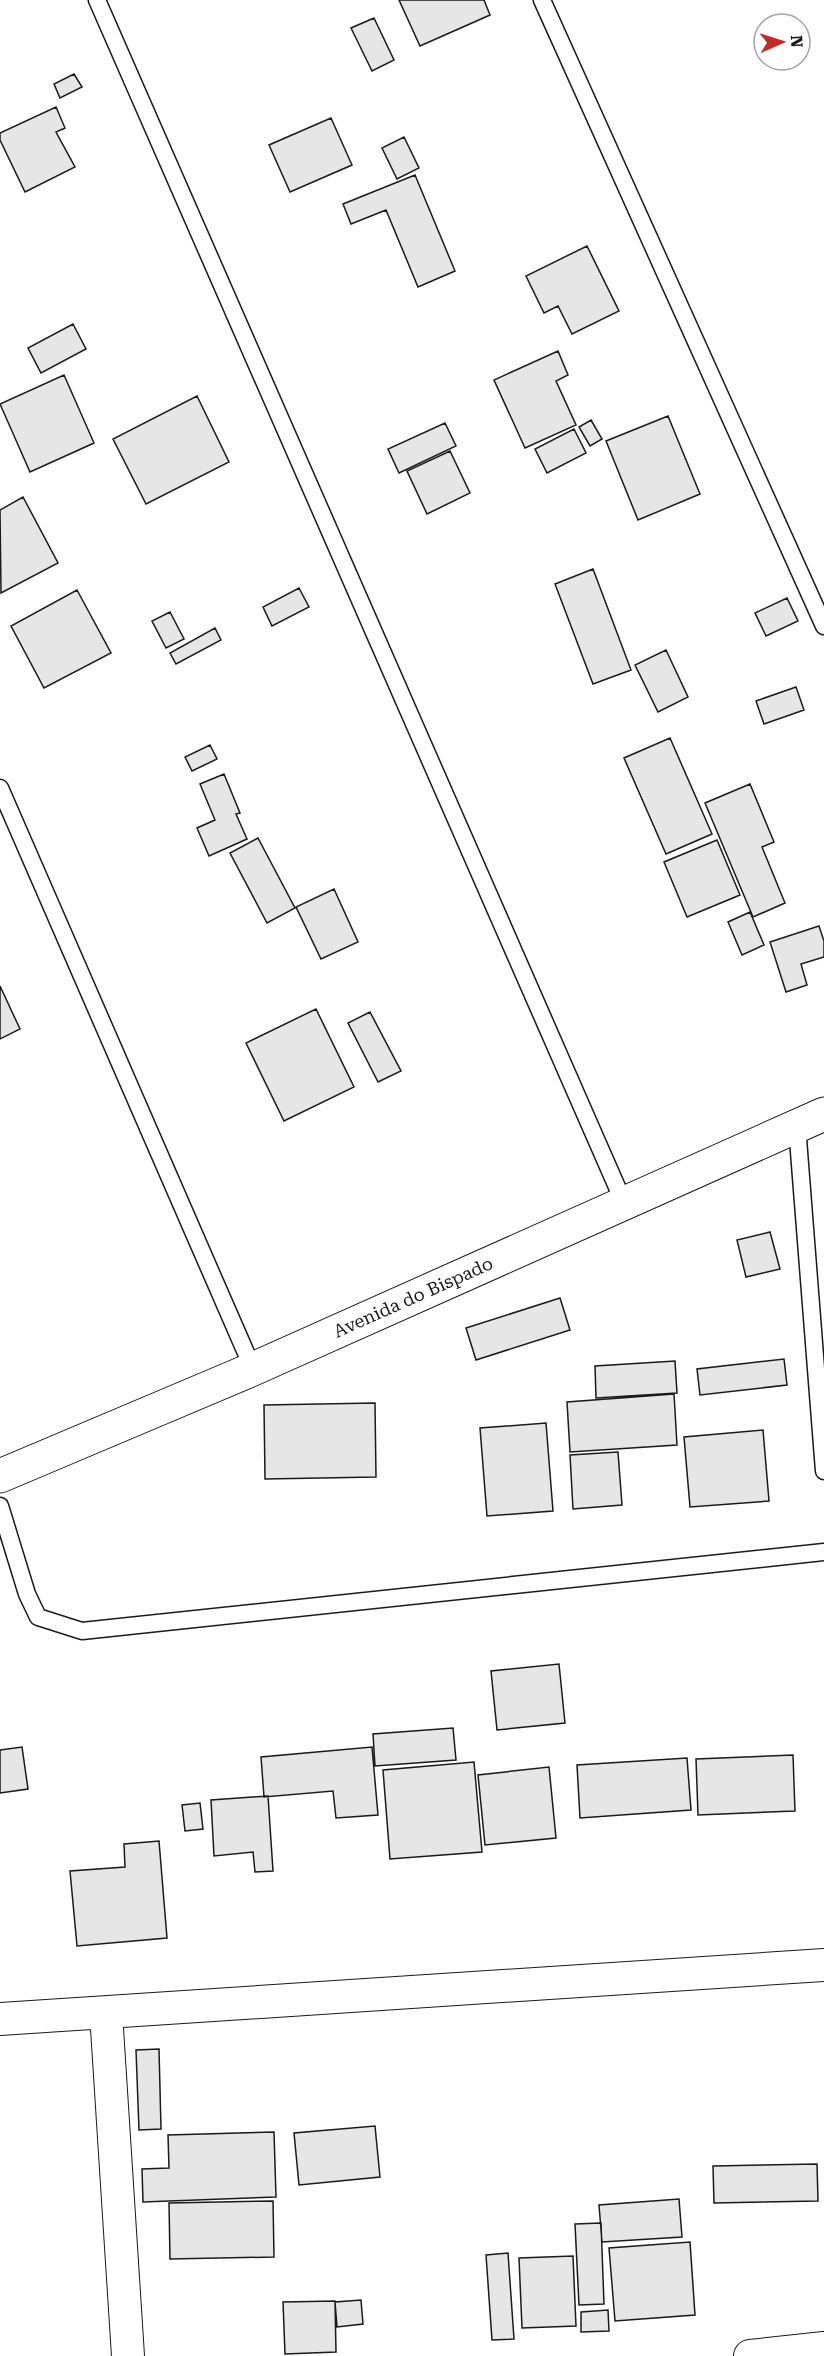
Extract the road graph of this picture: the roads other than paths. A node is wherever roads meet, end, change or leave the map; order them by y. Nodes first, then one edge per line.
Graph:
1 (97, 0) edge
2 (542, 0) edge
3 (824, 626) edge
4 (0, 788) edge
5 (811, 1120) edge
6 (624, 1203) junction
7 (253, 1369) junction
8 (824, 1471) edge
9 (0, 1476) edge
10 (0, 1506) edge
11 (824, 1552) edge
12 (824, 1965) edge
13 (106, 2013) junction
14 (0, 2019) edge
15 (824, 2348) edge
16 (128, 2356) edge
17 (750, 2356) edge

1 - 6 lane
2 - 3 lane
4 - 7 lane
5 - 6 main road, Avenida do Bispado
5 - 8 lane
6 - 7 main road, Avenida do Bispado
7 - 9 main road, Avenida do Bispado
10 - 11 lane
12 - 13 street
13 - 14 street
13 - 16 street
15 - 17 street

